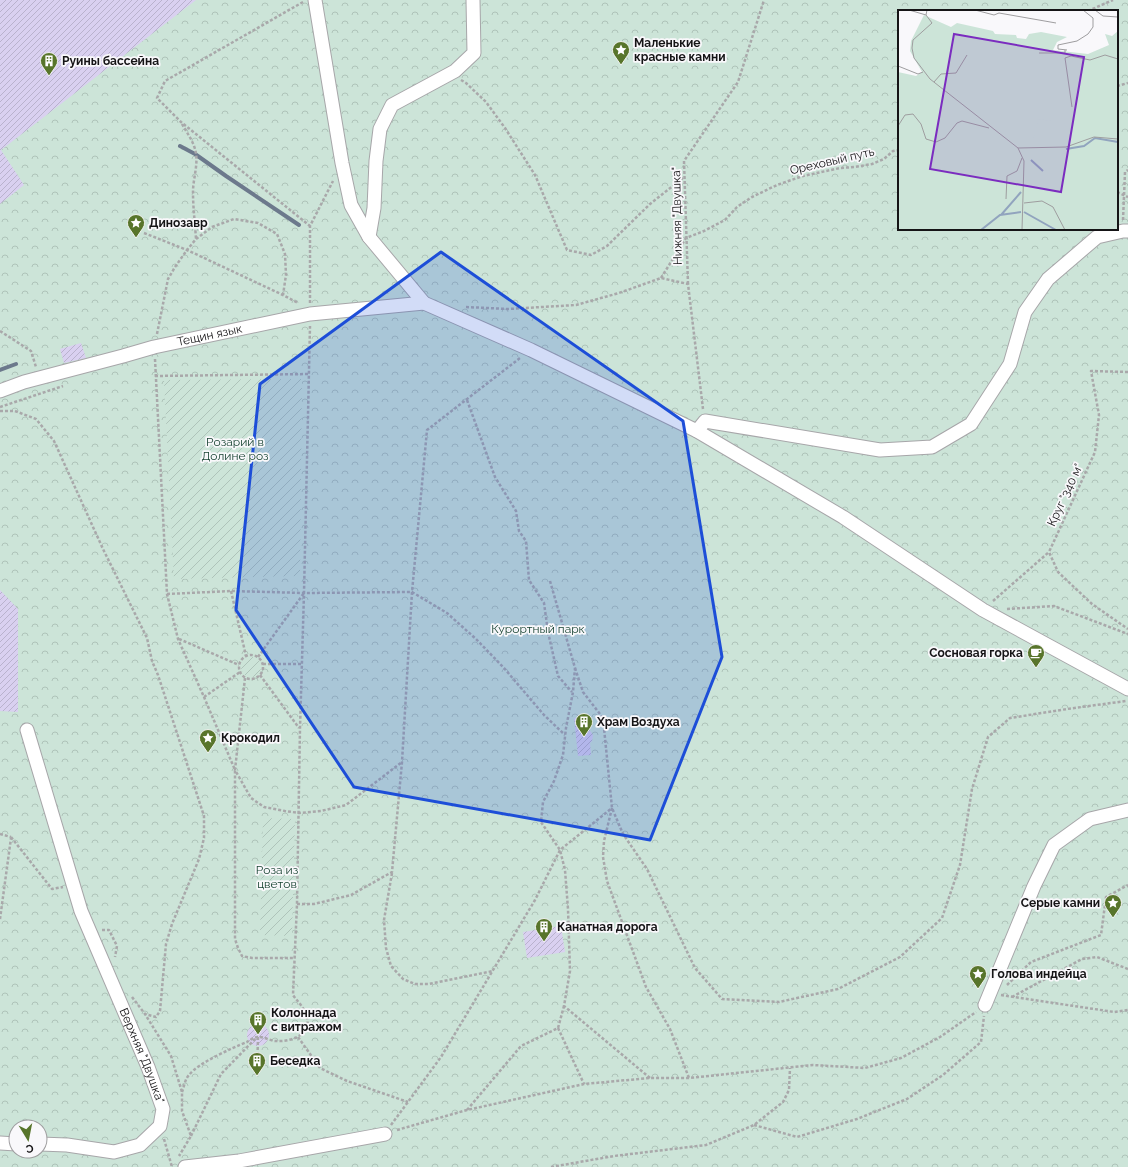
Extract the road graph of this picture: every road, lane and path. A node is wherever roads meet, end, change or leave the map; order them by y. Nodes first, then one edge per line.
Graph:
1 (307, 0) edge
2 (315, 0) edge
3 (473, 0) edge
4 (764, 0) edge
5 (1113, 0) edge
6 (1090, 10) edge
7 (449, 74) junction
8 (1128, 83) edge
9 (1118, 86) edge
10 (181, 122) junction
11 (898, 150) edge
12 (342, 163) junction
13 (1128, 170) edge
14 (684, 177) junction
15 (1118, 192) edge
16 (1124, 195) junction
17 (1128, 197) edge
18 (310, 226) junction
19 (1125, 231) edge
20 (144, 233) dead end
21 (369, 237) junction
22 (686, 238) junction
23 (196, 239) junction
24 (187, 250) junction
25 (661, 278) junction
26 (688, 284) junction
27 (283, 295) junction
28 (424, 303) junction
29 (461, 307) dead end
30 (310, 314) junction
31 (0, 331) edge
32 (154, 347) junction
33 (531, 350) junction
34 (1128, 372) edge
35 (310, 374) junction
36 (156, 376) junction
37 (39, 377) junction
38 (0, 391) edge
39 (467, 399) junction
40 (0, 411) edge
41 (701, 426) junction
42 (1049, 552) junction
43 (550, 581) dead end
44 (230, 591) junction
45 (412, 592) junction
46 (304, 593) junction
47 (167, 594) junction
48 (1007, 609) dead end
49 (983, 610) junction
50 (1128, 629) edge
51 (1128, 634) edge
52 (178, 639) junction
53 (246, 656) junction
54 (258, 657) junction
55 (262, 664) junction
56 (301, 664) junction
57 (239, 665) junction
58 (575, 668) junction
59 (240, 672) junction
60 (260, 675) junction
61 (245, 678) junction
62 (1128, 689) edge
63 (573, 692) junction
64 (204, 696) junction
65 (1128, 701) edge
66 (300, 728) junction
67 (27, 730) dead end
68 (565, 736) junction
69 (402, 762) junction
70 (235, 770) junction
71 (612, 808) junction
72 (1128, 810) edge
73 (299, 812) junction
74 (0, 834) edge
75 (11, 837) junction
76 (560, 850) junction
77 (392, 872) junction
78 (72, 884) junction
79 (1128, 885) edge
80 (297, 904) junction
81 (0, 919) edge
82 (89, 929) junction
83 (294, 958) junction
84 (114, 963) dead end
85 (1128, 969) edge
86 (493, 971) junction
87 (131, 995) dead end
88 (1012, 997) junction
89 (985, 1005) junction
90 (564, 1006) junction
91 (1128, 1010) edge
92 (145, 1014) junction
93 (558, 1028) junction
94 (258, 1037) junction
95 (298, 1037) junction
96 (790, 1068) junction
97 (257, 1075) dead end
98 (650, 1078) junction
99 (689, 1078) junction
100 (584, 1084) junction
101 (182, 1092) junction
102 (408, 1102) junction
103 (467, 1110) junction
104 (754, 1124) junction
105 (160, 1126) junction
106 (385, 1134) junction
107 (191, 1136) junction
108 (48, 1144) edge
109 (179, 1163) edge
110 (172, 1167) edge
111 (551, 1167) edge

1 - 10 path
2 - 12 lane
3 - 7 lane
4 - 14 path, Нижняя "Двушка"
5 - 6 path
7 - 14 path
7 - 21 lane
8 - 9 path
10 - 18 path
10 - 23 path
11 - 22 path, Ореховый путь
12 - 18 path
12 - 21 lane
13 - 16 path
14 - 22 path, Нижняя "Двушка"
15 - 16 path
16 - 17 path
16 - 19 path
18 - 30 path
19 - 41 lane
20 - 24 path
21 - 28 lane
22 - 25 path
22 - 26 path, Нижняя "Двушка"
23 - 24 path
23 - 27 path
24 - 27 path
24 - 32 path
25 - 26 path
25 - 29 path
26 - 41 path, Нижняя "Двушка"
27 - 30 path
28 - 30 lane, Тещин язык
28 - 33 lane
30 - 32 lane, Тещин язык
30 - 35 path
31 - 37 path
32 - 36 path
32 - 37 lane, Тещин язык
33 - 39 path
33 - 41 lane
34 - 42 path, Круг "340 м"
35 - 36 path
35 - 46 path
36 - 47 path
37 - 38 lane, Тещин язык
39 - 45 path
39 - 63 path
40 - 92 path
41 - 49 lane
42 - 49 path
42 - 50 path
43 - 58 path
44 - 46 path
44 - 47 path
44 - 53 path
45 - 46 path
45 - 68 path
45 - 69 path
46 - 54 path
46 - 56 path
47 - 52 path
48 - 51 path
49 - 62 lane
52 - 57 path
52 - 64 path
53 - 54 path
53 - 57 path
54 - 55 path
55 - 56 path
55 - 60 path
56 - 66 path
57 - 59 path
58 - 63 path
58 - 71 path
59 - 61 path
59 - 64 path
60 - 61 path
60 - 66 path
61 - 70 path
63 - 68 path
64 - 70 path
65 - 71 path
66 - 73 path
67 - 78 lane, Верхняя "Двушка"
68 - 76 path
69 - 73 path
69 - 77 path
70 - 73 path
70 - 83 path
71 - 76 path
71 - 99 path
72 - 89 lane
73 - 80 path
74 - 75 path
75 - 78 path
75 - 81 path
76 - 86 path
76 - 90 path
77 - 80 path
77 - 86 path
78 - 82 lane, Верхняя "Двушка"
79 - 88 path
80 - 83 path
82 - 84 path
82 - 105 lane, Верхняя "Двушка"
83 - 95 path
85 - 88 path
86 - 102 path
87 - 92 path
88 - 91 path
89 - 96 path
89 - 104 path
90 - 93 path
90 - 98 path
92 - 101 path
93 - 100 path
93 - 103 path
94 - 95 path
94 - 97 path
94 - 101 path
94 - 107 path
95 - 102 path
96 - 99 path
96 - 104 path
98 - 99 path
98 - 100 path
100 - 103 path
101 - 107 path
102 - 106 path
103 - 106 path
104 - 111 path
105 - 108 lane
105 - 110 path
106 - 109 lane
107 - 109 path
109 - 110 path

